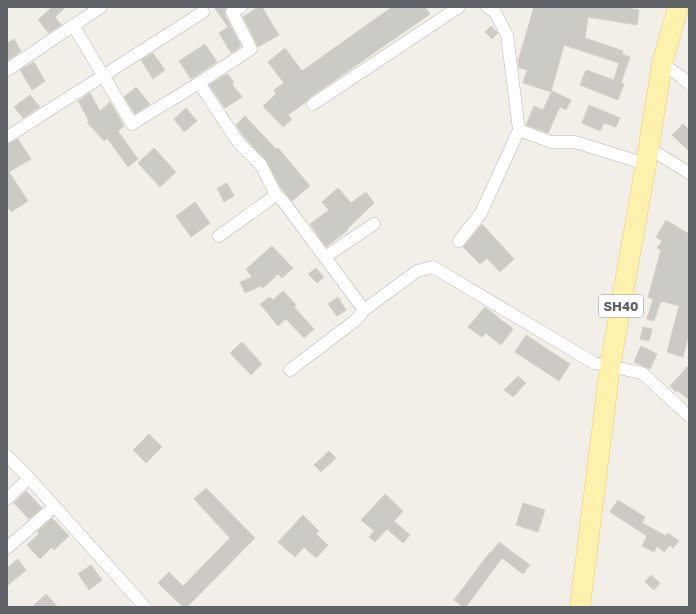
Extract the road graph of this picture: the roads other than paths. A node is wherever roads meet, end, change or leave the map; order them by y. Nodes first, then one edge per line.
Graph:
1 (101, 7) edge
2 (241, 7) edge
3 (459, 7) edge
4 (487, 7) edge
5 (678, 7) edge
6 (203, 12) dead end
7 (73, 25) junction
8 (662, 64) junction
9 (7, 70) edge
10 (104, 75) junction
11 (199, 83) junction
12 (689, 84) edge
13 (313, 104) dead end
14 (519, 130) junction
15 (7, 137) edge
16 (648, 156) junction
17 (689, 173) edge
18 (276, 195) junction
19 (374, 224) dead end
20 (219, 236) dead end
21 (459, 241) dead end
22 (325, 257) junction
23 (364, 310) junction
24 (610, 367) junction
25 (290, 370) dead end
26 (689, 416) edge
27 (7, 456) edge
28 (29, 478) junction
29 (7, 499) edge
30 (54, 507) junction
31 (7, 548) edge
32 (145, 607) edge
33 (580, 607) edge

1 - 7 street
2 - 11 street
3 - 13 street
4 - 14 street
5 - 8 main road, SH40
6 - 10 street
7 - 9 street
7 - 10 street
8 - 12 street
8 - 16 main road, SH40
10 - 11 street
10 - 15 street
11 - 18 street
14 - 16 street
14 - 21 street
16 - 17 street
16 - 24 main road, SH40
18 - 20 street
18 - 22 street
19 - 22 street
22 - 23 street
23 - 24 street
23 - 25 street
24 - 26 street
24 - 33 main road, SH40
27 - 28 street
28 - 29 street
28 - 30 street
30 - 31 street
30 - 32 street

